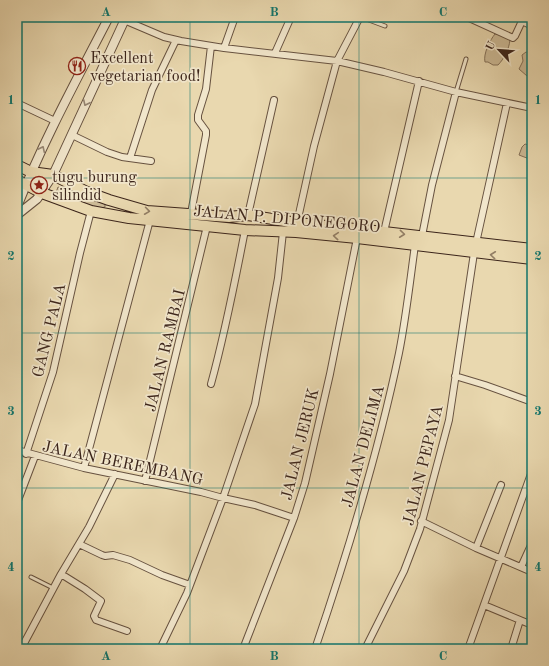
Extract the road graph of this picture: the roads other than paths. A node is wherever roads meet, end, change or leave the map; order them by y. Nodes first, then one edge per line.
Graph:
1 (109, 17) edge
2 (235, 17) edge
3 (291, 17) edge
4 (361, 17) edge
5 (467, 17) edge
6 (125, 18) edge
7 (479, 19) edge
8 (522, 19) edge
9 (385, 26) dead end
10 (532, 26) edge
11 (176, 40) junction
12 (211, 46) junction
13 (224, 48) junction
14 (275, 53) junction
15 (466, 59) dead end
16 (337, 61) junction
17 (418, 81) junction
18 (456, 92) junction
19 (274, 100) dead end
20 (17, 103) edge
21 (507, 104) junction
22 (532, 108) edge
23 (55, 121) junction
24 (72, 134) junction
25 (130, 158) junction
26 (151, 160) dead end
27 (17, 165) edge
28 (32, 172) junction
29 (53, 175) junction
30 (21, 182) edge
31 (42, 193) junction
32 (17, 207) edge
33 (91, 211) junction
34 (191, 214) junction
35 (17, 215) edge
36 (248, 215) junction
37 (150, 220) junction
38 (297, 223) junction
39 (207, 226) junction
40 (245, 230) junction
41 (283, 232) junction
42 (384, 232) junction
43 (422, 236) junction
44 (357, 238) junction
45 (415, 245) junction
46 (475, 248) junction
47 (532, 249) edge
48 (532, 259) edge
49 (455, 376) junction
50 (211, 384) dead end
51 (532, 402) edge
52 (17, 450) edge
53 (26, 454) junction
54 (35, 456) junction
55 (84, 468) junction
56 (532, 471) edge
57 (115, 474) junction
58 (145, 481) junction
59 (501, 485) dead end
60 (223, 498) junction
61 (17, 503) edge
62 (294, 518) junction
63 (421, 521) junction
64 (532, 543) edge
65 (79, 544) junction
66 (476, 548) junction
67 (500, 558) junction
68 (521, 567) junction
69 (532, 572) edge
70 (61, 574) junction
71 (31, 577) dead end
72 (190, 585) junction
73 (53, 588) junction
74 (484, 605) junction
75 (520, 620) junction
76 (532, 625) edge
77 (127, 631) dead end
78 (21, 649) edge
79 (160, 649) edge
80 (243, 649) edge
81 (315, 649) edge
82 (365, 649) edge
83 (468, 649) edge
84 (510, 649) edge

1 - 23 street
2 - 13 street
3 - 14 street
4 - 9 lane
4 - 16 street
5 - 7 street
6 - 11 street
6 -> 24 street
7 - 8 street
8 - 10 street
11 - 12 street
11 - 25 street
12 - 13 street
12 - 34 street
13 - 14 street
14 - 16 street
15 - 18 lane
16 - 17 street
16 - 38 street
17 - 18 street
17 - 42 street
18 - 21 street
18 - 43 street
19 - 36 street
20 - 23 street
21 - 22 street
21 - 46 street, JALAN PEPAYA
28 -> 23 street
24 - 25 street
24 - 29 street
25 - 26 street
27 - 28 main road
28 - 29 main road
28 - 30 street
29 - 31 street
29 -> 34 main road
30 - 31 main road, JALAN P. DIPONEGORO
30 - 32 street
31 - 33 main road, JALAN P. DIPONEGORO
31 - 35 street
33 - 37 main road, JALAN P. DIPONEGORO
33 - 53 street, GANG PALA
34 - 36 main road
36 - 38 main road
37 - 39 main road, JALAN P. DIPONEGORO
37 - 55 street
38 - 42 main road
39 - 40 main road, JALAN P. DIPONEGORO
39 - 58 street, JALAN RAMBAI
40 - 41 main road, JALAN P. DIPONEGORO
40 - 50 street
44 -> 41 main road, JALAN P. DIPONEGORO
41 - 60 street
42 -> 43 main road
43 - 46 main road
44 - 45 main road, JALAN P. DIPONEGORO
44 - 62 street, JALAN JERUK
45 - 46 main road, JALAN P. DIPONEGORO
45 - 81 street, JALAN DELIMA
46 - 47 main road
48 -> 46 main road, JALAN P. DIPONEGORO
46 - 49 street, JALAN PEPAYA
49 - 51 street
49 - 63 street, JALAN PEPAYA
52 - 53 street, JALAN BEREMBANG
53 - 54 street, JALAN BEREMBANG
54 - 55 street, JALAN BEREMBANG
54 - 61 street
55 - 57 street, JALAN BEREMBANG
56 - 67 street
57 - 58 street, JALAN BEREMBANG
57 - 65 street
58 - 60 street, JALAN BEREMBANG
59 - 66 street
60 - 62 street, JALAN BEREMBANG
60 - 72 street
62 - 80 street, JALAN JERUK
63 - 66 street
63 - 82 street, JALAN PEPAYA
64 - 68 street
65 - 70 street
65 - 72 street
66 - 67 street
67 - 68 street
67 - 74 street
68 - 69 street
70 - 73 street
70 - 77 street
71 - 73 lane
72 - 79 street
73 - 78 street
74 - 75 street
74 - 83 street
75 - 76 street
75 - 84 street

